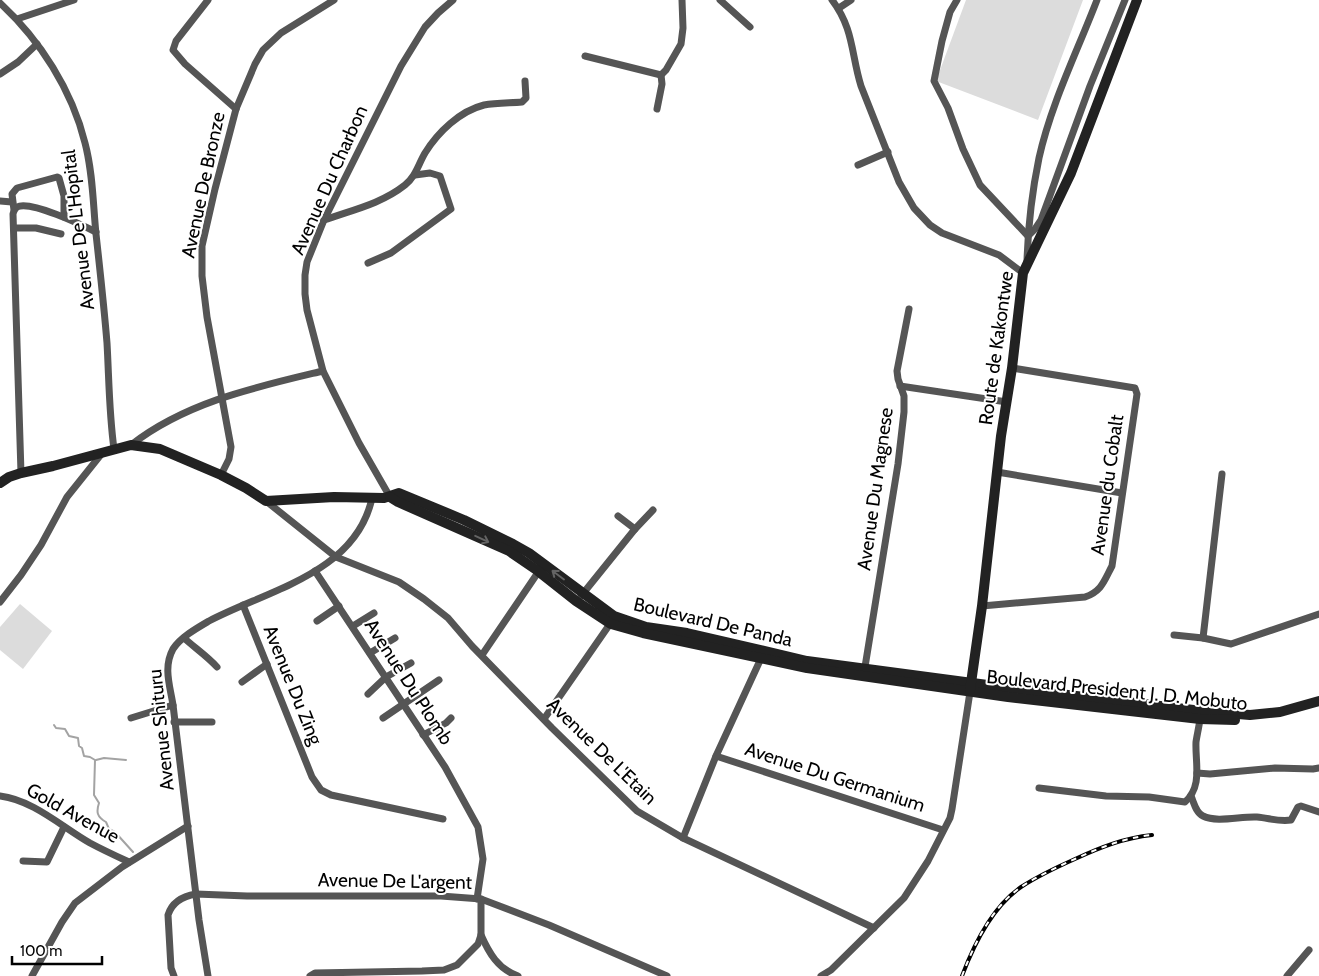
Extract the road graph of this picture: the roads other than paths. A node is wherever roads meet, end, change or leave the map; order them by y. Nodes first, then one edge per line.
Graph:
1 (74, 0) edge
2 (208, 0) edge
3 (334, 0) edge
4 (453, 0) edge
5 (682, 0) edge
6 (720, 0) edge
7 (832, 0) edge
8 (851, 0) edge
9 (957, 0) edge
10 (1097, 0) edge
11 (1125, 0) edge
12 (1137, 0) edge
13 (0, 3) edge
14 (839, 8) junction
15 (17, 19) junction
16 (750, 27) dead end
17 (37, 44) junction
18 (585, 56) dead end
19 (0, 74) edge
20 (661, 75) junction
21 (525, 81) dead end
22 (236, 109) junction
23 (657, 109) dead end
24 (888, 152) junction
25 (858, 165) dead end
26 (415, 175) junction
27 (0, 201) edge
28 (13, 206) junction
29 (64, 217) junction
30 (324, 220) junction
31 (14, 228) junction
32 (96, 232) junction
33 (61, 234) dead end
34 (1028, 236) junction
35 (1027, 261) junction
36 (368, 263) dead end
37 (1023, 273) junction
38 (909, 308) dead end
39 (1012, 368) junction
40 (323, 371) junction
41 (900, 386) junction
42 (222, 398) junction
43 (1006, 402) junction
44 (131, 445) junction
45 (114, 449) junction
46 (103, 452) junction
47 (997, 472) junction
48 (21, 473) junction
49 (1222, 474) dead end
50 (221, 475) junction
51 (3, 479) edge
52 (1122, 493) junction
53 (390, 497) junction
54 (372, 498) junction
55 (266, 501) junction
56 (653, 510) dead end
57 (618, 516) dead end
58 (635, 529) junction
59 (336, 557) junction
60 (541, 568) junction
61 (315, 571) junction
62 (580, 598) junction
63 (0, 602) edge
64 (243, 605) junction
65 (338, 606) junction
66 (982, 606) junction
67 (374, 613) dead end
68 (1319, 614) edge
69 (612, 620) junction
70 (317, 621) dead end
71 (353, 626) junction
72 (1174, 635) dead end
73 (184, 638) junction
74 (395, 638) dead end
75 (1204, 638) junction
76 (370, 653) junction
77 (482, 655) junction
78 (762, 655) junction
79 (411, 663) dead end
80 (266, 664) junction
81 (217, 667) dead end
82 (864, 672) junction
83 (386, 678) junction
84 (439, 680) dead end
85 (242, 682) dead end
86 (971, 688) junction
87 (368, 694) dead end
88 (1319, 701) edge
89 (403, 703) junction
90 (173, 705) junction
91 (1140, 708) junction
92 (1319, 708) edge
93 (131, 718) dead end
94 (383, 718) dead end
95 (451, 718) dead end
96 (544, 719) junction
97 (1200, 719) junction
98 (174, 722) junction
99 (212, 722) dead end
100 (423, 735) junction
101 (716, 756) junction
102 (1319, 768) edge
103 (1197, 773) junction
104 (1039, 788) dead end
105 (0, 796) edge
106 (1191, 796) junction
107 (1319, 812) edge
108 (443, 819) dead end
109 (188, 826) junction
110 (64, 827) junction
111 (943, 830) junction
112 (683, 838) junction
113 (23, 861) dead end
114 (129, 862) junction
115 (196, 894) junction
116 (479, 899) junction
117 (874, 928) junction
118 (481, 935) junction
119 (1309, 950) dead end
120 (32, 976) edge
121 (174, 976) edge
122 (208, 976) edge
123 (310, 976) edge
124 (518, 976) edge
125 (667, 976) edge
126 (822, 976) edge
127 (1287, 976) edge

1 - 15 street
2 - 22 street
3 - 22 street, Avenue De Bronze
4 - 30 street, Avenue Du Charbon
5 - 20 street
6 - 16 street
7 - 14 street
8 - 14 street
9 - 34 street
10 - 34 street
11 - 34 street
12 - 35 street, Route de Kakontwe
13 - 15 street, Avenue De L'Hopital
14 - 24 street
15 - 17 street, Avenue De L'Hopital
17 - 19 street
17 - 32 street, Avenue De L'Hopital
18 - 20 street
20 - 23 street
21 - 26 street
22 - 42 street, Avenue De Bronze
24 - 25 street
24 - 37 street
26 - 30 street
26 - 36 street
27 - 28 street
28 - 29 street
28 - 29 street
28 - 31 street
29 - 32 street
30 - 40 street, Avenue Du Charbon
31 - 33 street
31 - 48 street
32 - 45 street, Avenue De L'Hopital
34 - 35 street
35 - 37 street, Route de Kakontwe
37 - 39 street, Route de Kakontwe
38 - 41 street, Avenue Du Magnese
39 - 43 street, Route de Kakontwe
39 - 52 street, Avenue du Cobalt
40 - 42 street
40 - 53 street, Avenue Du Charbon
41 - 43 street
41 - 82 street, Avenue Du Magnese
42 - 44 street
42 - 50 street, Avenue De Bronze
43 - 47 street, Route de Kakontwe
44 - 45 street
44 - 50 street
45 - 46 street
46 - 48 street
46 - 63 street
47 - 52 street
47 - 66 street, Route de Kakontwe
48 - 51 street
49 - 75 street
50 - 55 street
52 - 66 street, Avenue du Cobalt
53 - 54 street, Boulevard De Panda
53 - 60 street, Boulevard De Panda
54 - 55 street, Boulevard De Panda
54 - 59 street, Avenue Shituru
55 - 59 street, Avenue De L'Etain
56 - 58 street
57 - 58 street
58 - 62 street
59 - 61 street, Avenue Shituru
59 - 77 street, Avenue De L'Etain
60 - 62 street, Boulevard De Panda
60 - 77 street
61 - 64 street, Avenue Shituru
61 - 65 street, Avenue Du Plomb
62 - 69 street, Boulevard De Panda
64 - 73 street, Avenue Shituru
64 - 80 street, Avenue Du Zing
65 - 70 street
65 - 71 street, Avenue Du Plomb
66 - 86 street, Route de Kakontwe
67 - 71 street
68 - 75 street
69 - 78 street, Boulevard De Panda
69 - 96 street
71 - 76 street, Avenue Du Plomb
72 - 75 street
73 - 81 street
73 - 90 street, Avenue Shituru
74 - 76 street
76 - 83 street, Avenue Du Plomb
77 - 96 street, Avenue De L'Etain
78 - 82 street, Boulevard De Panda
78 - 101 street
79 - 83 street
80 - 85 street
80 - 108 street, Avenue Du Zing
82 - 86 street, Boulevard De Panda
83 - 87 street
83 - 89 street, Avenue Du Plomb
84 - 89 street
86 - 91 street, Boulevard President J. D. Mobuto
86 - 111 street
88 - 91 street, Boulevard President J. D. Mobuto
89 - 94 street
89 - 100 street, Avenue Du Plomb
90 - 93 street
90 - 98 street, Avenue Shituru
91 - 97 street, Boulevard President J. D. Mobuto
92 - 97 street, Boulevard President J. D. Mobuto
95 - 100 street
96 - 112 street, Avenue De L'Etain
97 - 103 street
98 - 99 street
98 - 109 street, Avenue Shituru
100 - 116 street, Avenue Du Plomb
101 - 111 street, Avenue Du Germanium
101 - 112 street
102 - 103 street
103 - 106 street
104 - 106 street
105 - 110 street, Gold Avenue
106 - 107 street
109 - 114 street
109 - 115 street, Avenue Shituru
110 - 113 street
110 - 114 street, Gold Avenue
111 - 117 street
112 - 117 street, Avenue De L'Etain
114 - 120 street
115 - 116 street, Avenue De L'argent
115 - 121 street
115 - 122 street, Avenue Shituru
116 - 118 street, Avenue Du Plomb
116 - 125 street, Avenue De L'argent
117 - 126 street
118 - 123 street
118 - 124 street
119 - 127 street

